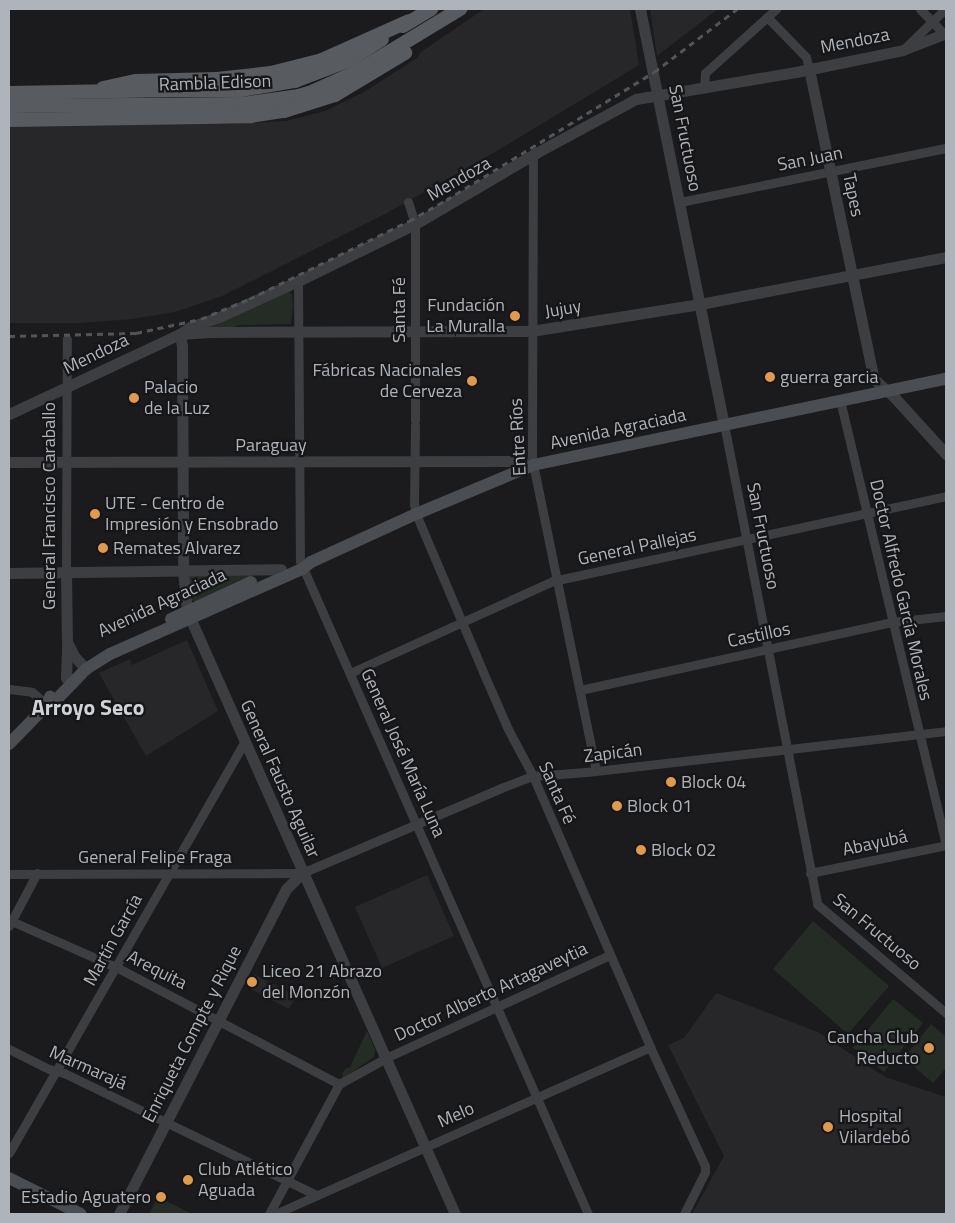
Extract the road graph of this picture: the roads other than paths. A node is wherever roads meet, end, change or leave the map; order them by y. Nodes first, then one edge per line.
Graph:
1 (431, 9) edge
2 (460, 9) edge
3 (640, 9) edge
4 (776, 9) edge
5 (920, 9) edge
6 (944, 9) edge
7 (767, 17) junction
8 (444, 18) junction
9 (409, 21) junction
10 (932, 21) junction
11 (945, 34) edge
12 (903, 50) junction
13 (809, 68) junction
14 (704, 88) junction
15 (9, 93) edge
16 (659, 95) junction
17 (175, 97) junction
18 (9, 100) edge
19 (9, 106) edge
20 (9, 120) edge
21 (946, 148) edge
22 (534, 154) junction
23 (830, 172) junction
24 (408, 202) dead end
25 (680, 202) junction
26 (414, 224) junction
27 (946, 257) edge
28 (852, 276) junction
29 (298, 281) junction
30 (700, 304) junction
31 (532, 331) junction
32 (415, 332) junction
33 (299, 333) junction
34 (180, 334) junction
35 (67, 339) dead end
36 (946, 379) edge
37 (66, 388) junction
38 (886, 390) junction
39 (840, 400) junction
40 (9, 414) edge
41 (724, 424) junction
42 (946, 454) edge
43 (9, 462) edge
44 (67, 462) junction
45 (183, 462) junction
46 (298, 462) junction
47 (415, 462) junction
48 (533, 465) junction
49 (946, 496) edge
50 (416, 514) junction
51 (867, 514) junction
52 (746, 540) junction
53 (305, 564) junction
54 (281, 569) junction
55 (183, 571) junction
56 (9, 573) edge
57 (66, 573) junction
58 (557, 580) junction
59 (188, 615) junction
60 (946, 616) edge
61 (892, 622) junction
62 (464, 623) junction
63 (67, 642) junction
64 (768, 650) junction
65 (83, 666) junction
66 (350, 673) junction
67 (66, 678) junction
68 (9, 688) edge
69 (580, 690) junction
70 (46, 705) junction
71 (946, 731) edge
72 (919, 733) junction
73 (244, 743) junction
74 (9, 744) edge
75 (787, 748) junction
76 (596, 771) junction
77 (533, 776) junction
78 (416, 824) junction
79 (946, 845) edge
80 (170, 872) junction
81 (37, 873) junction
82 (280, 873) junction
83 (302, 873) junction
84 (810, 873) junction
85 (9, 874) edge
86 (286, 890) junction
87 (10, 923) edge
88 (610, 955) junction
89 (116, 967) junction
90 (497, 1007) junction
91 (946, 1013) edge
92 (219, 1020) junction
93 (650, 1047) junction
94 (9, 1049) edge
95 (385, 1058) junction
96 (58, 1072) junction
97 (339, 1084) junction
98 (536, 1097) junction
99 (166, 1122) junction
100 (425, 1146) junction
101 (9, 1154) edge
102 (9, 1178) edge
103 (287, 1181) junction
104 (316, 1196) junction
105 (81, 1214) edge
106 (119, 1214) edge
107 (269, 1214) edge
108 (275, 1214) edge
109 (455, 1214) edge
110 (588, 1214) edge
111 (684, 1214) edge

1 - 9 main road, Rambla Edison
2 - 8 main road, Rambla Edison
3 - 16 street, San Fructuoso
4 - 7 street
5 - 10 street
6 - 10 street
7 - 13 street, Tapes
7 - 14 street
8 - 17 main road, Rambla Edison
8 - 20 main road
9 - 17 main road, Rambla Edison
9 - 18 main road
10 - 11 street
10 - 12 street
11 - 12 street, Mendoza
12 - 13 street, Mendoza
13 - 14 street, Mendoza
13 - 23 street, Tapes
14 - 16 street, Mendoza
15 - 17 main road, Rambla Edison, bridge
16 - 22 street, Mendoza
16 - 25 street, San Fructuoso
17 - 19 main road, Rambla Edison
21 - 23 street, San Juan
22 - 26 street, Mendoza
22 - 31 street, Entre Ríos
23 - 25 street, San Juan
23 - 28 street, Tapes
24 - 26 street, Santa Fé
25 - 30 street, San Fructuoso
26 - 29 street, Mendoza
26 - 32 street, Santa Fé
27 - 28 street, Jujuy
28 - 30 street, Jujuy
28 - 38 street, Tapes
29 - 33 street, General José María Luna
29 - 34 street, Mendoza
30 - 31 street, Jujuy
30 - 41 street, San Fructuoso
31 - 32 street, Jujuy
31 - 48 street, Entre Ríos
32 - 33 street, Jujuy
32 - 47 street, Santa Fé
33 - 34 street, Jujuy
33 - 46 street, General José María Luna
34 - 37 street, Mendoza
34 - 45 street, General Fausto Aguilar
35 - 37 street, General Francisco Caraballo
36 - 38 main road, Avenida Agraciada
37 - 40 street, Mendoza
37 - 44 street, General Francisco Caraballo
38 - 39 main road, Avenida Agraciada
38 - 42 street, Tapes
39 - 41 main road, Avenida Agraciada
39 - 51 street, Doctor Alfredo García Morales
41 - 48 main road, Avenida Agraciada
41 - 52 street, San Fructuoso
43 - 44 street, Paraguay
44 - 45 street, Paraguay
44 - 57 street, General Francisco Caraballo
45 - 46 street, Paraguay
45 - 55 street, General Fausto Aguilar
46 - 47 street, Paraguay
46 - 53 street, General José María Luna
47 - 48 street, Paraguay
47 - 50 street, Santa Fé
48 - 50 main road, Avenida Agraciada
48 - 58 street, Entre Ríos
49 - 51 street, General Pallejas
50 - 53 main road, Avenida Agraciada
50 - 62 street, Santa Fé
51 - 52 street, General Pallejas
51 - 61 street, Doctor Alfredo García Morales
52 - 58 street, General Pallejas
52 - 64 street, San Fructuoso
53 - 54 main road, Avenida Agraciada
53 - 59 main road, Avenida Agraciada
53 - 66 street, General José María Luna
54 - 55 street
54 - 59 main road, Avenida Agraciada
55 - 57 street
55 - 59 street, General Fausto Aguilar
56 - 57 street
57 - 63 street, General Francisco Caraballo
58 - 62 street, General Pallejas
58 - 69 street, Entre Ríos
59 - 65 main road, Avenida Agraciada
59 - 73 street, General Fausto Aguilar
60 - 61 street, Castillos
61 - 64 street, Castillos
61 - 72 street, Doctor Alfredo García Morales
62 - 66 street, General Pallejas
62 - 77 street, Santa Fé
63 - 65 street
63 - 67 street, General Francisco Caraballo
64 - 69 street, Castillos
64 - 75 street, San Fructuoso
65 - 67 main road, Avenida Agraciada
65 - 70 main road, Avenida Agraciada
66 - 78 street, General José María Luna
67 - 70 main road, Avenida Agraciada
68 - 70 street
69 - 76 street, Entre Ríos
70 - 74 main road, Avenida Agraciada
71 - 72 street, Zapicán
72 - 75 street, Zapicán
72 - 79 street, Doctor Alfredo García Morales
73 - 80 street, Martín García
73 - 83 street, General Fausto Aguilar
75 - 76 street, Zapicán
75 - 84 street, San Fructuoso
76 - 77 street, Zapicán
77 - 78 street, Zapicán
77 - 88 street, Santa Fé
78 - 83 street, Zapicán
78 - 90 street, General José María Luna
79 - 84 street, Abayubá
80 - 81 street, General Felipe Fraga
80 - 82 street, General Felipe Fraga
80 - 89 street, Martín García
81 - 85 street, General Felipe Fraga
81 - 87 street
82 - 83 street, General Felipe Fraga
82 - 86 street
83 - 86 street, Enriqueta Compte y Rique
83 - 95 street, General Fausto Aguilar
84 - 91 street, San Fructuoso
86 - 92 street, Enriqueta Compte y Rique
87 - 89 street, Arequita
88 - 90 street, Doctor Alberto Artagaveytia
88 - 93 street, Santa Fé
89 - 92 street, Arequita
89 - 96 street, Martín García
90 - 95 street, Doctor Alberto Artagaveytia
90 - 98 street, General José María Luna
92 - 97 street, Arequita
92 - 99 street, Enriqueta Compte y Rique
93 - 98 street, Melo
93 - 111 street, Santa Fé
94 - 96 street, Marmarajá
95 - 97 street, Doctor Alberto Artagaveytia
95 - 100 street, General Fausto Aguilar
96 - 99 street, Marmarajá
96 - 101 street, Martín García
97 - 103 street
98 - 100 street, Melo
98 - 110 street, General José María Luna
99 - 103 street, Marmarajá
99 - 106 street, Enriqueta Compte y Rique
100 - 104 street, Melo
100 - 109 street, General Fausto Aguilar
102 - 105 main road
103 - 104 street, Marmarajá
103 - 107 street
104 - 108 street, Melo

